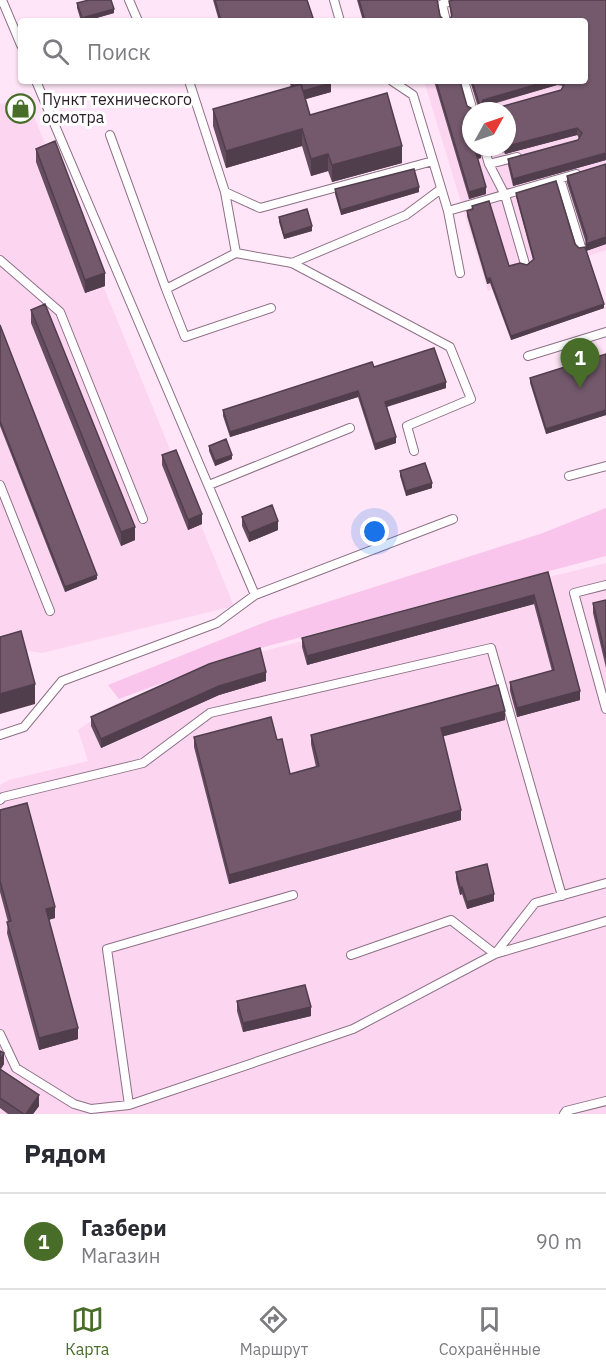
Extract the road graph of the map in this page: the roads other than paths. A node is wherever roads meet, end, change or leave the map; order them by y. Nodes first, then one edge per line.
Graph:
1 (2, 0) edge
2 (129, 0) edge
3 (334, 0) edge
4 (456, 0) edge
5 (137, 18) edge
6 (339, 18) edge
7 (445, 18) edge
8 (18, 38) edge
9 (37, 84) edge
10 (190, 84) edge
11 (397, 84) edge
12 (465, 84) edge
13 (470, 102) edge
14 (110, 135) dead end
15 (522, 155) edge
16 (487, 156) edge
17 (433, 161) junction
18 (489, 164) junction
19 (583, 172) edge
20 (560, 178) junction
21 (441, 189) junction
22 (225, 192) junction
23 (505, 195) junction
24 (448, 211) junction
25 (581, 247) edge
26 (237, 253) junction
27 (0, 261) edge
28 (292, 263) junction
29 (525, 264) edge
30 (460, 273) dead end
31 (166, 289) junction
32 (271, 308) dead end
33 (606, 332) edge
34 (528, 356) dead end
35 (350, 428) dead end
36 (414, 451) dead end
37 (606, 466) edge
38 (569, 476) dead end
39 (0, 485) edge
40 (209, 485) junction
41 (143, 519) dead end
42 (453, 519) dead end
43 (606, 585) edge
44 (255, 595) junction
45 (50, 611) dead end
46 (606, 709) edge
47 (0, 735) edge
48 (0, 800) edge
49 (606, 883) edge
50 (293, 896) dead end
51 (562, 896) junction
52 (606, 921) edge
53 (495, 954) junction
54 (351, 955) dead end
55 (0, 1034) edge
56 (606, 1101) edge
57 (129, 1105) junction
58 (91, 1109) junction
59 (82, 1114) edge
60 (564, 1114) edge

1 - 8 lane
2 - 5 lane
3 - 6 lane
4 - 7 lane
9 - 40 lane
10 - 22 lane
11 - 17 lane
12 - 13 lane
14 - 31 lane
15 - 18 lane
16 - 18 lane
17 - 21 lane
17 - 22 lane
18 - 23 lane
19 - 20 lane
20 - 23 lane
20 - 25 lane
21 - 24 lane
21 - 28 lane
22 - 26 lane
23 - 24 lane
23 - 29 lane
24 - 30 lane
26 - 28 lane
26 - 31 lane
27 - 41 lane
28 - 36 lane
31 - 32 lane
33 - 34 lane
35 - 40 lane
37 - 38 lane
39 - 45 lane
40 - 44 lane
42 - 44 lane
43 - 46 lane
44 - 47 lane
48 - 51 lane
49 - 51 lane
50 - 57 lane
51 - 53 lane
52 - 53 lane
53 - 54 lane
53 - 57 lane
55 - 58 lane
56 - 60 lane
57 - 58 lane
58 - 59 lane

